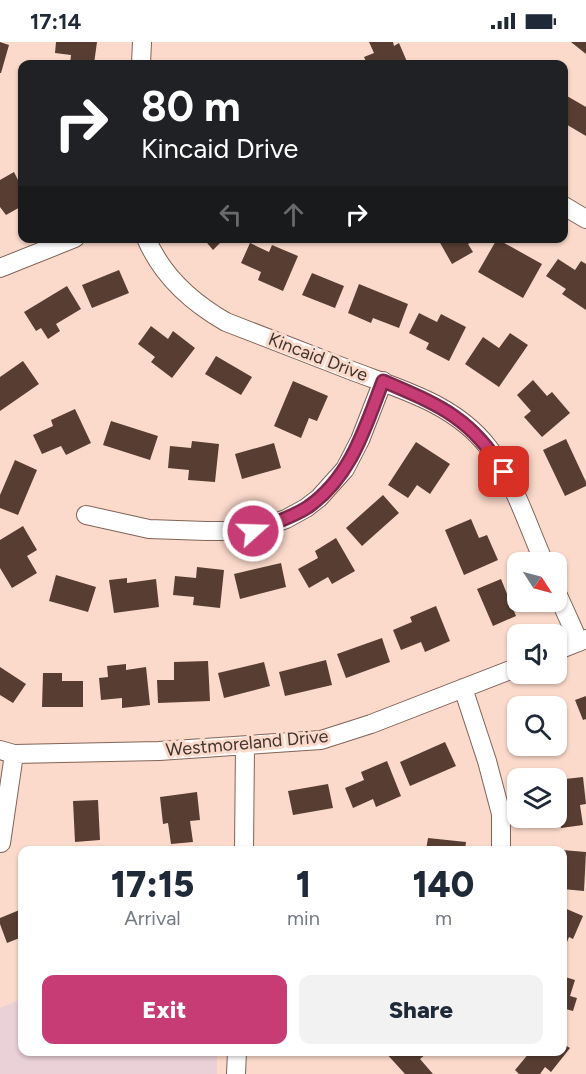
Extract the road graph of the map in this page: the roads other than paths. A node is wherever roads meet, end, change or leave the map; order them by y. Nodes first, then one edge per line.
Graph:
1 (142, 42) edge
2 (141, 60) edge
3 (568, 208) edge
4 (586, 219) edge
5 (62, 243) edge
6 (148, 243) edge
7 (0, 268) edge
8 (383, 381) junction
9 (86, 515) dead end
10 (540, 552) edge
11 (567, 612) edge
12 (582, 641) edge
13 (567, 647) edge
14 (507, 671) edge
15 (463, 688) junction
16 (245, 746) junction
17 (7, 752) edge
18 (1, 843) edge
19 (244, 846) edge
20 (501, 846) edge
21 (237, 1056) edge
22 (236, 1074) edge

1 - 2 street
3 - 4 street
5 - 7 street
6 - 8 street, Kincaid Drive
8 - 9 street
8 - 10 street, Kincaid Drive
11 - 12 street
12 - 13 street
14 - 15 street, Westmoreland Drive
15 - 16 street, Westmoreland Drive
15 - 20 street
16 - 17 street, Westmoreland Drive
16 - 19 street
17 - 18 street
21 - 22 street

